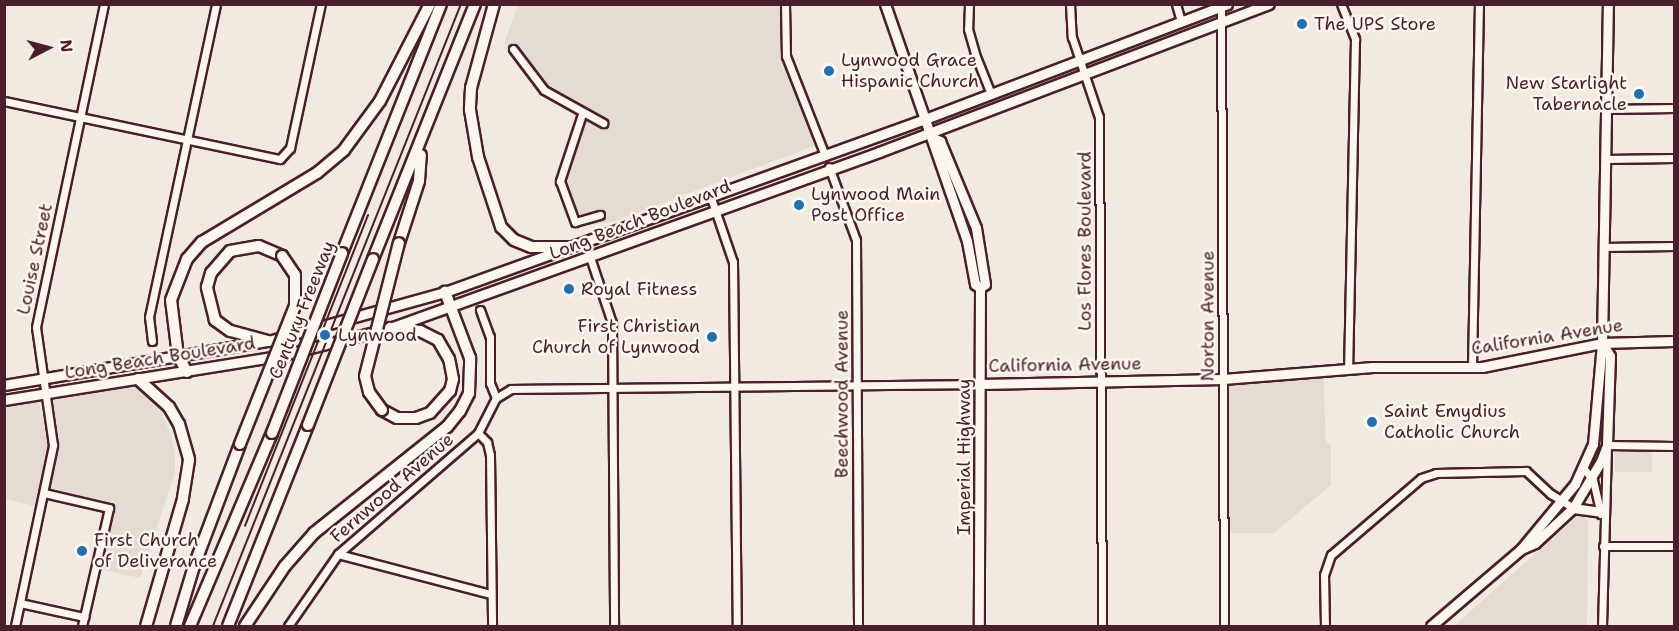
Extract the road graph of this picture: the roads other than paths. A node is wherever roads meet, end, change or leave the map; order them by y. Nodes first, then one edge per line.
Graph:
1 (104, 4) edge
2 (216, 4) edge
3 (321, 4) edge
4 (430, 4) edge
5 (441, 4) edge
6 (476, 4) edge
7 (494, 4) edge
8 (784, 4) edge
9 (885, 4) edge
10 (969, 4) edge
11 (1071, 4) edge
12 (1176, 4) edge
13 (1341, 4) edge
14 (1479, 4) edge
15 (1608, 4) edge
16 (1223, 5) edge
17 (1267, 5) edge
18 (1181, 22) junction
19 (1221, 22) junction
20 (513, 49) dead end
21 (1078, 61) junction
22 (1083, 75) junction
23 (991, 94) junction
24 (4, 101) edge
25 (1674, 108) edge
26 (1606, 109) junction
27 (582, 114) junction
28 (80, 117) junction
29 (925, 118) junction
30 (603, 123) dead end
31 (932, 135) junction
32 (188, 141) junction
33 (422, 146) junction
34 (824, 153) junction
35 (1674, 158) edge
36 (1606, 159) junction
37 (829, 167) junction
38 (710, 195) junction
39 (715, 208) junction
40 (600, 215) dead end
41 (1674, 246) edge
42 (568, 247) junction
43 (1604, 247) junction
44 (590, 257) junction
45 (445, 292) junction
46 (451, 307) junction
47 (480, 310) dead end
48 (390, 328) junction
49 (1674, 340) edge
50 (152, 341) dead end
51 (268, 341) junction
52 (1602, 344) junction
53 (178, 356) junction
54 (1472, 367) junction
55 (1348, 368) junction
56 (187, 372) junction
57 (43, 379) junction
58 (138, 379) junction
59 (1223, 379) junction
60 (1101, 381) junction
61 (981, 384) junction
62 (4, 385) edge
63 (612, 387) junction
64 (735, 387) junction
65 (857, 387) junction
66 (46, 393) junction
67 (496, 398) junction
68 (4, 400) edge
69 (478, 433) junction
70 (1607, 445) junction
71 (1674, 446) edge
72 (1584, 469) junction
73 (1593, 480) junction
74 (44, 493) junction
75 (1560, 501) junction
76 (1574, 508) junction
77 (1601, 512) junction
78 (1603, 546) junction
79 (1674, 546) edge
80 (1521, 549) junction
81 (338, 554) junction
82 (491, 594) junction
83 (20, 603) junction
84 (84, 617) junction
85 (15, 627) edge
86 (82, 627) edge
87 (146, 627) edge
88 (176, 627) edge
89 (190, 627) edge
90 (228, 627) edge
91 (245, 627) edge
92 (288, 627) edge
93 (492, 627) edge
94 (614, 627) edge
95 (737, 627) edge
96 (858, 627) edge
97 (979, 627) edge
98 (1102, 627) edge
99 (1224, 627) edge
100 (1325, 627) edge
101 (1431, 627) edge
102 (1602, 627) edge

1 - 28 street, Louise Street
2 - 32 street
3 - 32 street
4 - 53 highway
5 - 89 highway, Century Freeway, bridge
6 - 33 highway
7 - 42 highway
8 - 34 street
9 - 29 main road, Imperial Highway
10 - 23 street
11 - 21 street, Los Flores Boulevard
12 - 18 street
13 - 55 street
14 - 54 street
15 - 26 main road
16 - 18 main road, Long Beach Boulevard
16 - 19 street, Norton Avenue
17 - 19 main road, Long Beach Boulevard
18 - 21 main road, Long Beach Boulevard
19 - 22 main road, Long Beach Boulevard
19 - 59 street, Norton Avenue
20 - 27 street
21 - 22 street, Los Flores Boulevard
21 - 23 main road, Long Beach Boulevard
22 - 31 main road, Long Beach Boulevard
22 - 60 street, Los Flores Boulevard
23 - 29 main road, Long Beach Boulevard
24 - 28 street
25 - 26 street
26 - 36 main road
27 - 30 street
27 - 40 street
28 - 32 street
28 - 57 street, Louise Street
29 - 31 main road, Imperial Highway
29 - 34 main road, Long Beach Boulevard
31 - 37 main road, Long Beach Boulevard
31 - 61 main road, Imperial Highway
32 - 50 street
33 - 48 highway, bridge
33 - 90 highway, bridge
34 - 38 main road, Long Beach Boulevard
35 - 36 street
36 - 43 main road
37 - 39 main road, Long Beach Boulevard
37 - 65 street, Beechwood Avenue
38 - 39 street
38 - 42 main road, Long Beach Boulevard
39 - 44 main road, Long Beach Boulevard
39 - 64 street
41 - 43 street
42 - 45 main road, Long Beach Boulevard
43 - 52 main road
44 - 46 main road, Long Beach Boulevard
44 - 63 street
45 - 46 highway
45 - 51 main road, Long Beach Boulevard
46 - 48 main road, Long Beach Boulevard
46 - 91 highway
47 - 67 street
48 - 56 main road, Long Beach Boulevard
49 - 52 main road, California Avenue
51 - 53 main road, Long Beach Boulevard
51 - 88 highway, bridge
52 - 54 main road, California Avenue
52 - 70 main road
52 - 72 main road
53 - 56 highway
53 - 57 main road, Long Beach Boulevard
54 - 55 main road, California Avenue
55 - 59 main road, California Avenue
56 - 58 main road, Long Beach Boulevard
57 - 62 main road, Long Beach Boulevard
57 - 66 street, Louise Street
58 - 66 main road, Long Beach Boulevard
58 - 87 highway
59 - 60 main road, California Avenue
59 - 99 street, Norton Avenue
60 - 61 main road, California Avenue
60 - 98 street, Los Flores Boulevard
61 - 65 street, California Avenue
61 - 97 main road, Imperial Highway
63 - 64 street, California Avenue
63 - 67 street, California Avenue
63 - 94 street
64 - 65 street, California Avenue
64 - 95 street
65 - 96 street, Beechwood Avenue
66 - 68 main road, Long Beach Boulevard
66 - 74 street, Louise Street
67 - 69 street
69 - 81 street, Fernwood Avenue
69 - 82 street
70 - 71 street
70 - 73 main road
70 - 78 street
72 - 73 street
72 - 75 main road
73 - 76 main road
73 - 77 street
74 - 83 street, Louise Street
74 - 84 street
75 - 76 street
75 - 80 main road
75 - 100 street
76 - 77 main road
76 - 80 main road
77 - 78 street
78 - 79 street
78 - 102 street
80 - 101 main road
81 - 82 street
81 - 92 street, Fernwood Avenue
82 - 93 street
83 - 84 street
83 - 85 street, Louise Street
84 - 86 street

